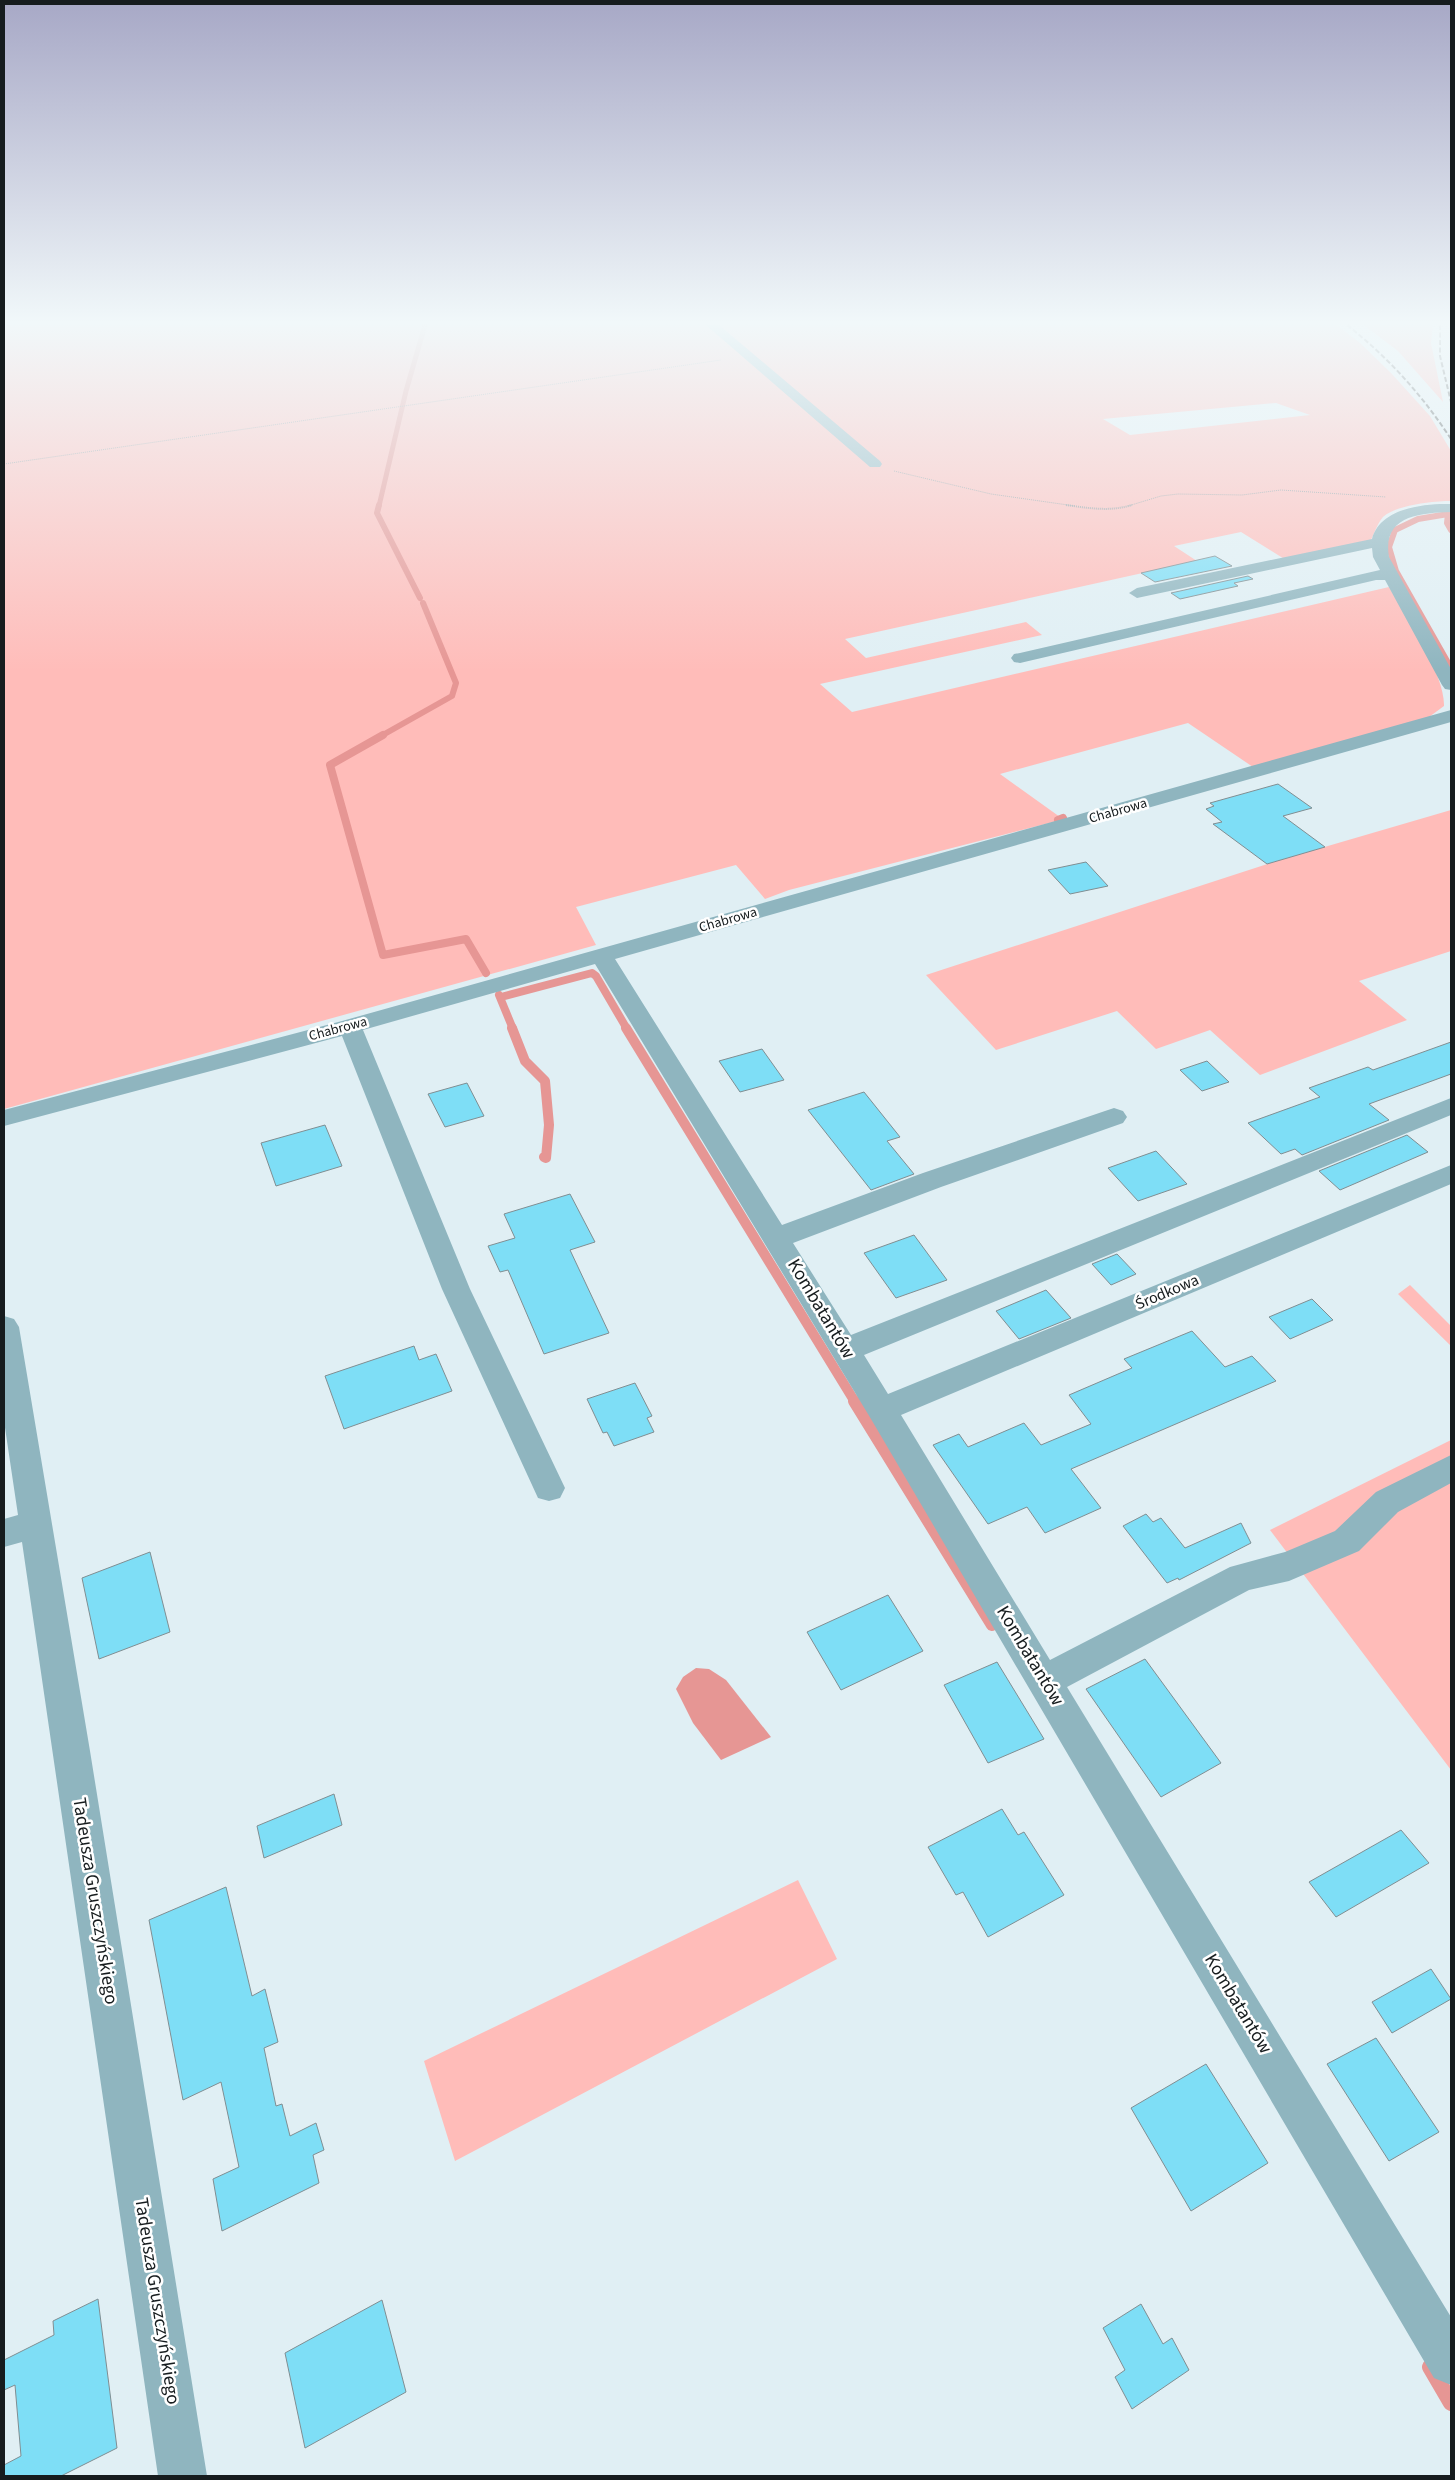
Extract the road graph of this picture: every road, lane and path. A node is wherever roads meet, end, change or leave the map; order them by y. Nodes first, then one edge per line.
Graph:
1 (164, 441) edge
2 (848, 441) edge
3 (4, 464) edge
4 (875, 464) joint
5 (1430, 508) junction
6 (1451, 508) edge
7 (1379, 543) junction
8 (1392, 575) junction
9 (1137, 593) dead end
10 (1020, 658) dead end
11 (1451, 685) edge
12 (1451, 716) edge
13 (601, 955) junction
14 (350, 1026) junction
15 (1451, 1106) edge
16 (1114, 1117) dead end
17 (4, 1118) edge
18 (1451, 1174) edge
19 (777, 1238) junction
20 (4, 1326) edge
21 (845, 1350) junction
22 (882, 1410) junction
23 (1451, 1468) edge
24 (548, 1488) dead end
25 (20, 1529) edge
26 (1045, 1681) junction
27 (1451, 2362) edge
28 (183, 2476) edge

1 - 3 path
2 - 4 street
4 - 5 path
5 - 6 street
5 - 7 street
7 - 8 street
7 - 9 street
8 - 10 street
8 - 11 street
12 - 13 street, Chabrowa
13 - 14 street, Chabrowa
13 - 19 street, Kombatantów
14 - 17 street, Chabrowa
14 - 24 street
15 - 21 street
16 - 19 street
18 - 22 street, Środkowa
19 - 21 street, Kombatantów
20 - 25 street, Tadeusza Gruszczyńskiego
21 - 22 street, Kombatantów
22 - 26 street, Kombatantów
23 - 26 street
25 - 28 street, Tadeusza Gruszczyńskiego
26 - 27 street, Kombatantów

